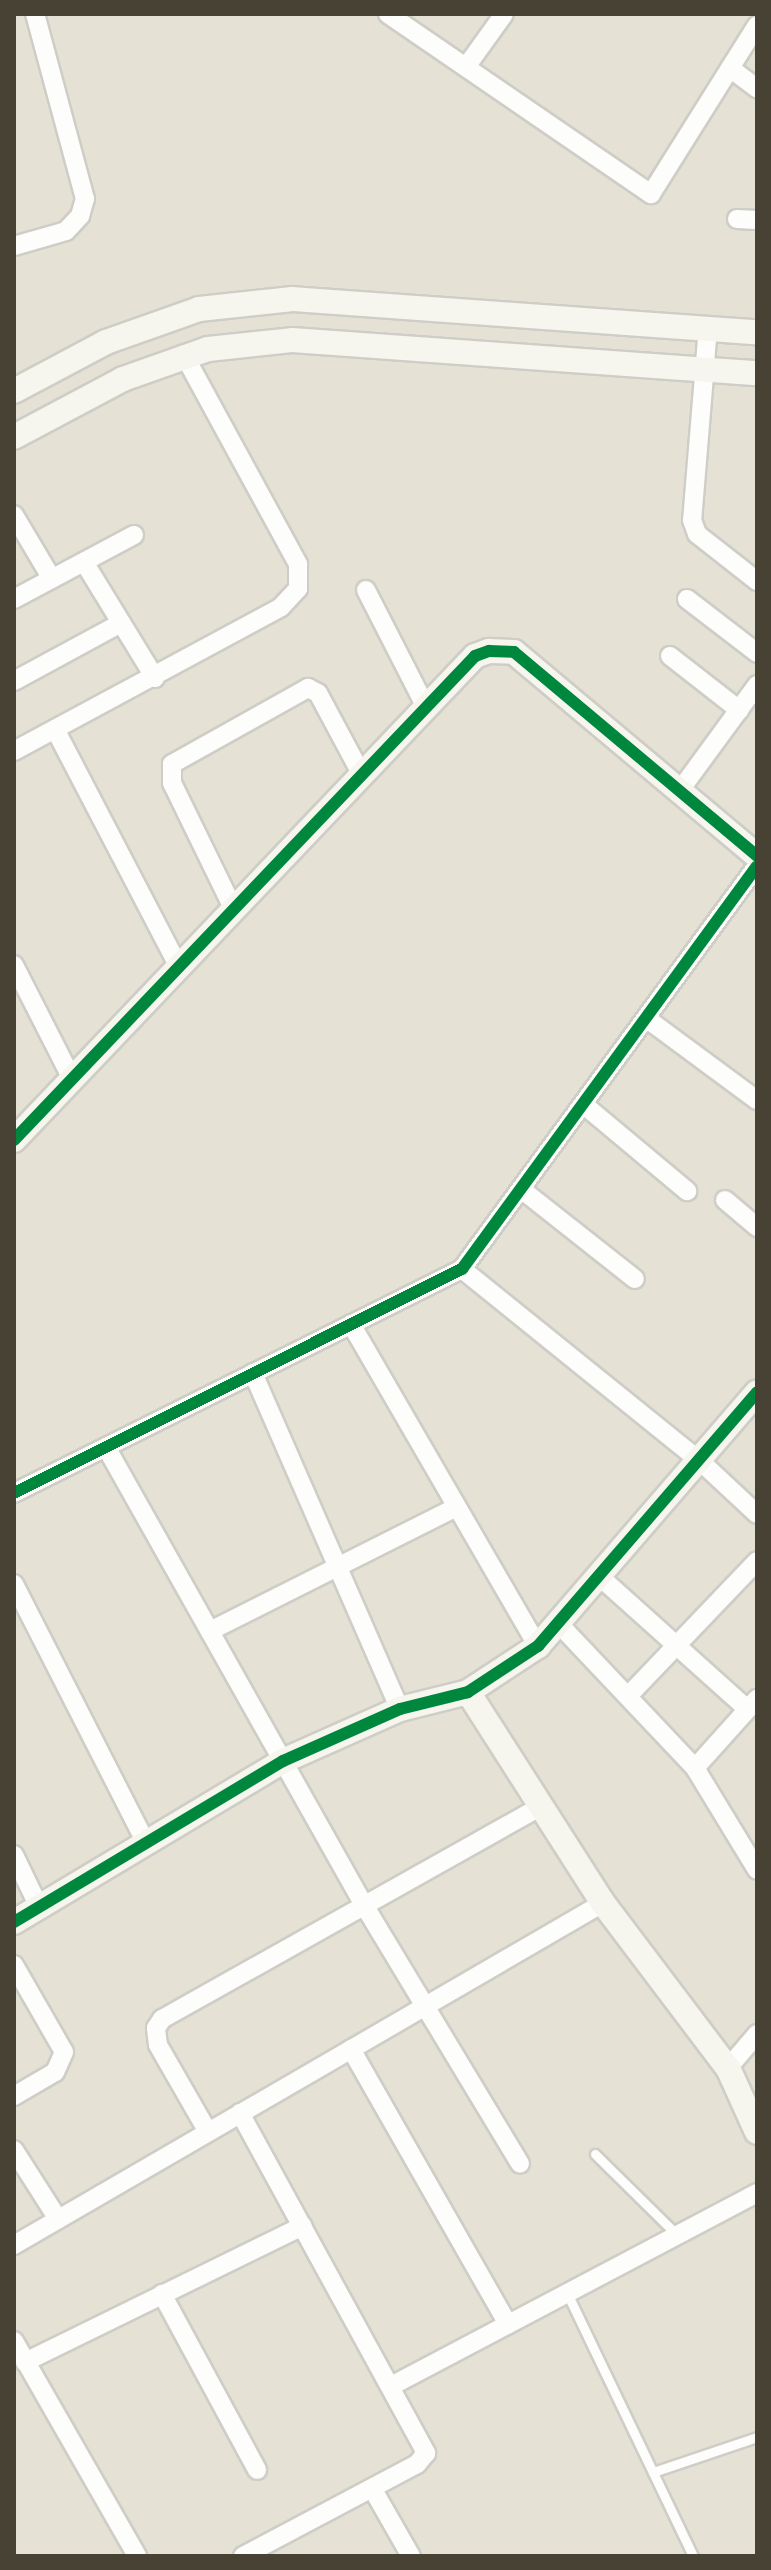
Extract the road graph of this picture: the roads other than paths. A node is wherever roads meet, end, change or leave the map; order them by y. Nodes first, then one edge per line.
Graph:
1 (35, 14) edge
2 (388, 14) edge
3 (504, 14) edge
4 (757, 25) edge
5 (466, 67) junction
6 (730, 68) junction
7 (757, 88) edge
8 (737, 219) dead end
9 (757, 220) edge
10 (14, 246) edge
11 (708, 327) junction
12 (757, 332) edge
13 (185, 357) junction
14 (705, 368) junction
15 (757, 373) edge
16 (14, 391) edge
17 (14, 437) edge
18 (14, 515) edge
19 (134, 535) dead end
20 (84, 562) junction
21 (52, 579) junction
22 (757, 581) edge
23 (366, 590) dead end
24 (14, 599) edge
25 (687, 599) dead end
26 (121, 623) junction
27 (757, 653) edge
28 (670, 656) dead end
29 (155, 678) junction
30 (14, 681) edge
31 (757, 685) edge
32 (426, 707) junction
33 (739, 710) junction
34 (55, 729) junction
35 (14, 751) edge
36 (362, 775) junction
37 (678, 793) junction
38 (757, 856) edge
39 (757, 866) edge
40 (234, 910) junction
41 (14, 966) edge
42 (179, 967) junction
43 (646, 1018) junction
44 (72, 1079) junction
45 (757, 1100) edge
46 (583, 1104) junction
47 (15, 1133) edge
48 (521, 1189) junction
49 (687, 1191) dead end
50 (725, 1200) dead end
51 (757, 1227) edge
52 (462, 1269) junction
53 (635, 1279) dead end
54 (351, 1324) junction
55 (253, 1373) junction
56 (757, 1392) edge
57 (106, 1447) junction
58 (699, 1460) junction
59 (14, 1493) edge
60 (457, 1507) junction
61 (757, 1514) edge
62 (757, 1561) edge
63 (338, 1567) junction
64 (599, 1576) junction
65 (14, 1584) edge
66 (558, 1623) junction
67 (210, 1631) junction
68 (538, 1646) junction
69 (676, 1648) junction
70 (468, 1692) junction
71 (629, 1695) junction
72 (752, 1704) edge
73 (400, 1709) junction
74 (283, 1761) junction
75 (695, 1768) junction
76 (542, 1806) junction
77 (146, 1843) junction
78 (14, 1855) edge
79 (757, 1870) edge
80 (603, 1903) junction
81 (364, 1905) junction
82 (39, 1907) junction
83 (14, 1922) edge
84 (14, 1965) edge
85 (423, 2006) junction
86 (757, 2034) edge
87 (351, 2049) junction
88 (728, 2068) junction
89 (14, 2096) edge
90 (240, 2113) junction
91 (208, 2132) junction
92 (757, 2132) edge
93 (14, 2150) edge
94 (595, 2154) dead end
95 (520, 2164) dead end
96 (757, 2193) edge
97 (58, 2219) junction
98 (302, 2226) junction
99 (677, 2235) junction
100 (14, 2245) edge
101 (567, 2293) junction
102 (162, 2294) junction
103 (508, 2324) junction
104 (14, 2341) edge
105 (25, 2362) junction
106 (391, 2386) junction
107 (757, 2437) edge
108 (257, 2470) dead end
109 (653, 2472) junction
110 (372, 2488) junction
111 (137, 2556) edge
112 (243, 2556) edge
113 (411, 2556) edge
114 (693, 2556) edge

1 - 10 street
2 - 5 street
3 - 5 street
4 - 6 street
5 - 6 street
6 - 7 street
8 - 9 street
11 - 12 street
11 - 14 street
11 - 16 street
13 - 14 street
13 - 17 street
13 - 29 street
14 - 15 street
14 - 22 street
18 - 21 street
19 - 20 street
20 - 21 street
20 - 26 street
21 - 24 street
23 - 32 street
25 - 27 street
26 - 29 street
26 - 30 street
28 - 33 street
29 - 34 street
31 - 33 street
32 - 36 street
32 - 37 street
33 - 37 street
34 - 35 street
34 - 42 street
36 - 40 street
36 - 40 street
37 - 38 street
39 - 43 street
40 - 42 street
41 - 44 street
42 - 44 street
43 - 45 street
43 - 46 street
44 - 47 street
46 - 48 street
46 - 49 street
48 - 52 street
48 - 53 street
50 - 51 street
52 - 54 street
52 - 58 street
54 - 55 street
54 - 60 street
55 - 57 street
55 - 63 street
56 - 58 street
57 - 59 street
57 - 67 street
58 - 61 street
58 - 64 street
60 - 63 street
60 - 68 street
62 - 69 street
63 - 67 street
63 - 73 street
64 - 66 street
64 - 69 street
65 - 77 street
66 - 68 street
66 - 71 street
67 - 74 street
68 - 70 street
69 - 71 street
69 - 72 street
70 - 73 street
70 - 76 street
71 - 75 street
72 - 75 street
73 - 74 street
74 - 77 street
74 - 81 street
75 - 79 street
76 - 80 street
76 - 81 street
77 - 82 street
78 - 82 street
80 - 85 street
80 - 88 street
81 - 85 street
81 - 91 street
82 - 83 street
84 - 89 street
85 - 87 street
85 - 95 street
86 - 88 street
87 - 90 street
87 - 103 street
88 - 92 street
90 - 91 street
90 - 98 street
91 - 97 street
93 - 97 street
94 - 99 lane
96 - 99 street
97 - 100 street
98 - 102 street
98 - 106 street
99 - 101 street
101 - 103 street
101 - 109 lane
102 - 105 street
102 - 108 street
103 - 106 street
104 - 105 street
105 - 111 street
106 - 110 street
107 - 109 lane
109 - 114 lane
110 - 112 street
110 - 113 street

